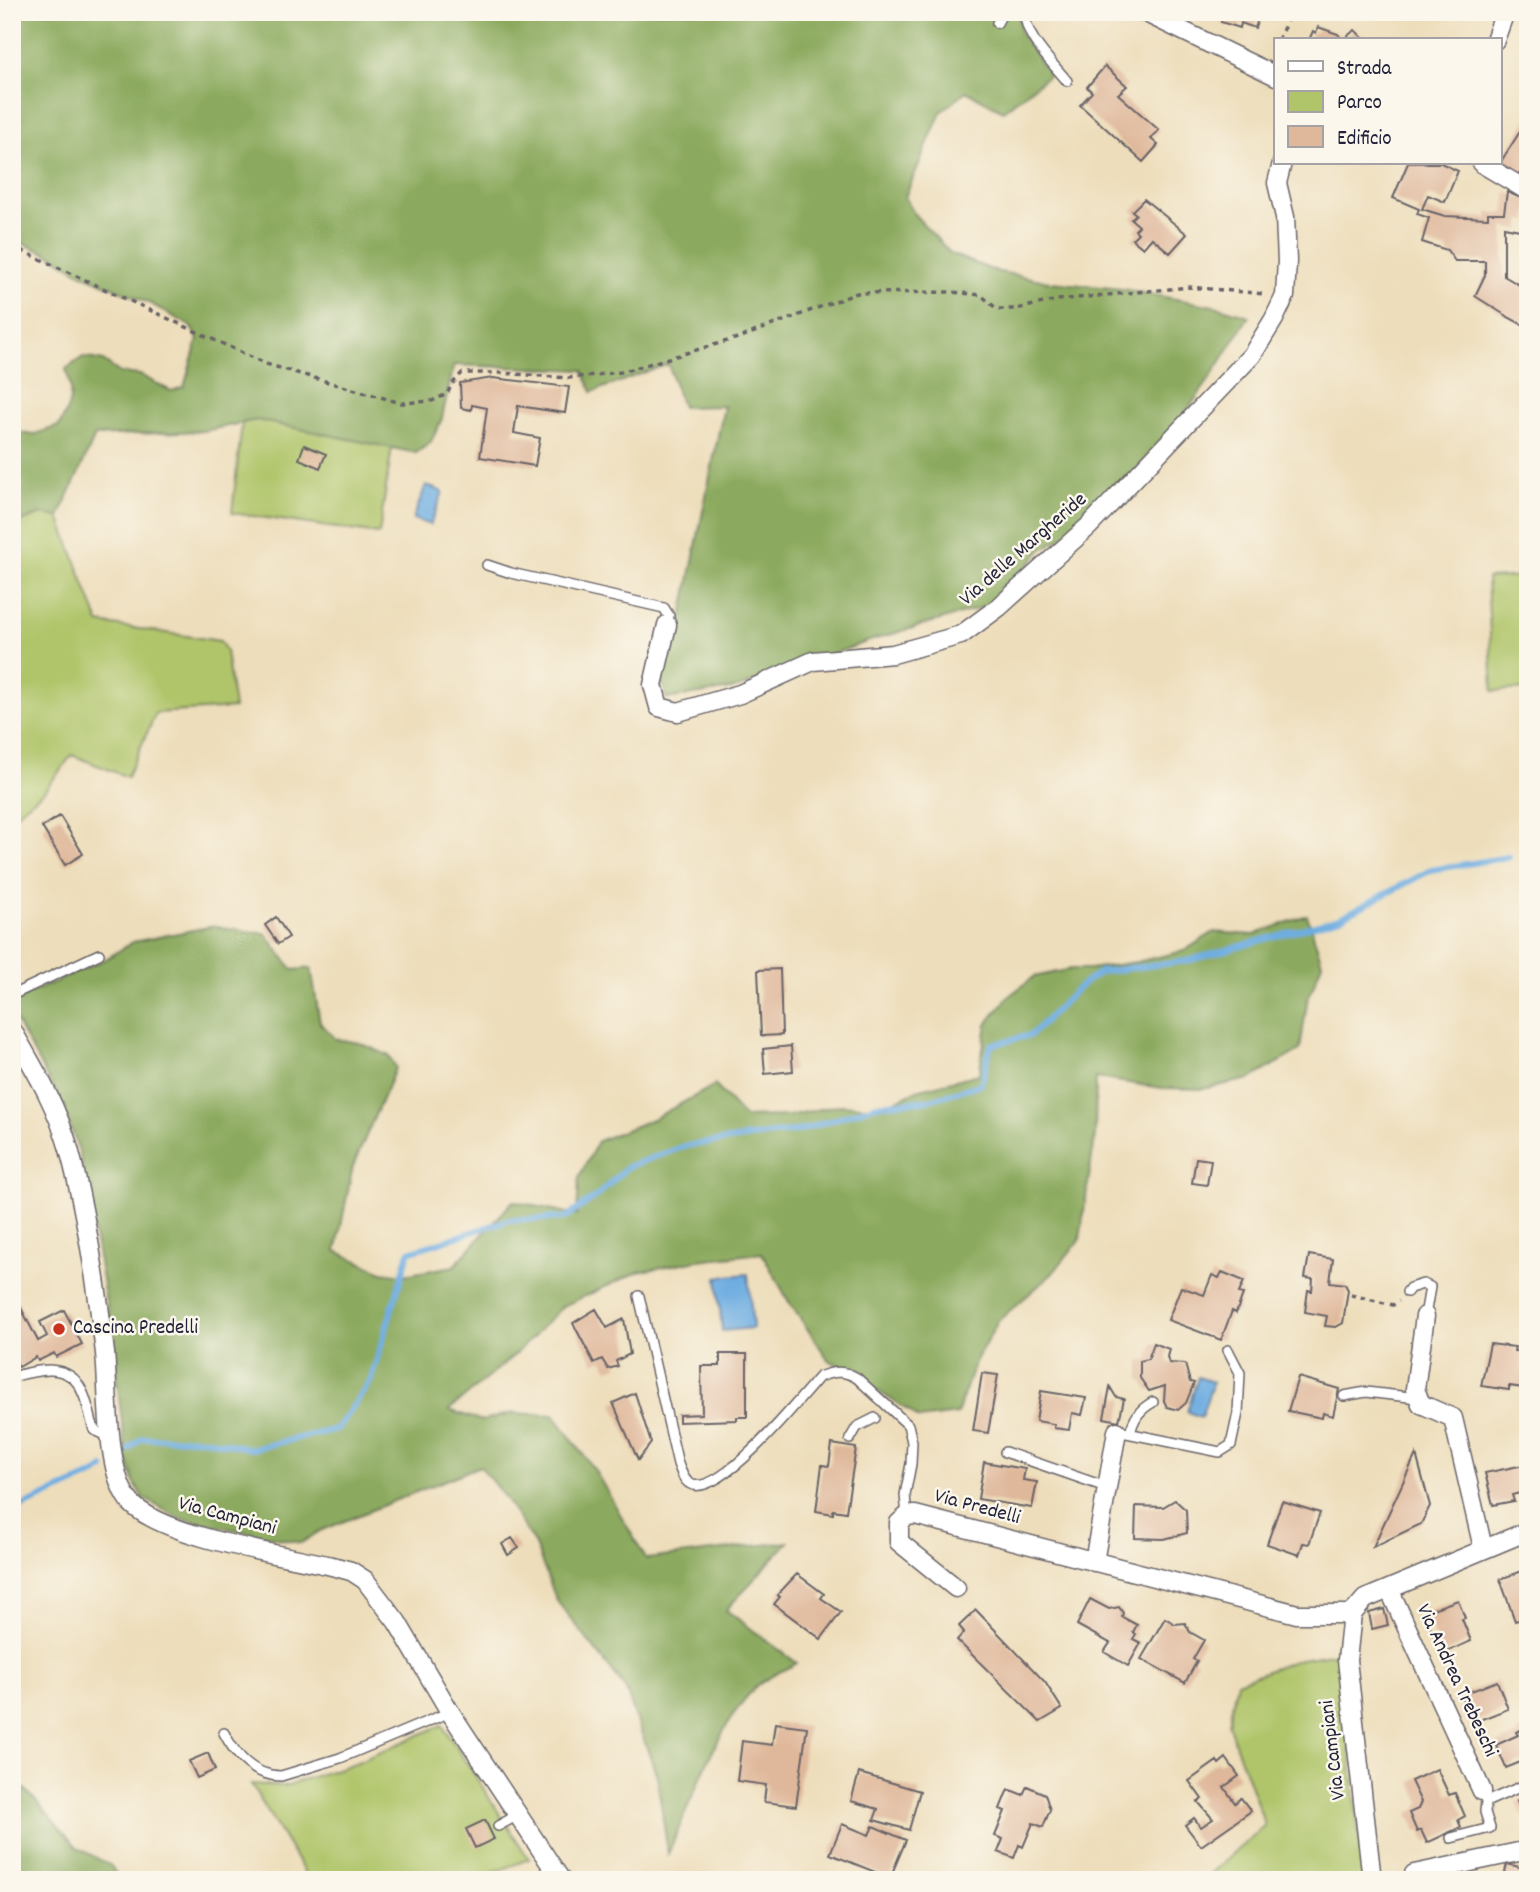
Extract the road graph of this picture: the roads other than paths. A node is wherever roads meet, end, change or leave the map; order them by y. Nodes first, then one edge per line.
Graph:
1 (1003, 12) edge
2 (1025, 12) edge
3 (1144, 12) edge
4 (1506, 12) edge
5 (998, 23) dead end
6 (1496, 38) edge
7 (1274, 75) edge
8 (1067, 81) dead end
9 (1282, 164) edge
10 (1483, 164) edge
11 (1528, 191) edge
12 (487, 565) dead end
13 (667, 625) joint
14 (99, 954) dead end
15 (12, 995) edge
16 (12, 1030) edge
17 (1407, 1292) road end
18 (639, 1296) dead end
19 (1425, 1316) joint
20 (1228, 1350) dead end
21 (12, 1377) edge
22 (1344, 1396) dead end
23 (1418, 1398) junction
24 (1153, 1402) dead end
25 (893, 1410) junction
26 (1123, 1432) junction
27 (111, 1438) junction
28 (850, 1439) dead end
29 (1005, 1452) dead end
30 (1107, 1487) junction
31 (907, 1516) junction
32 (1528, 1531) edge
33 (1483, 1548) junction
34 (1094, 1562) junction
35 (956, 1588) dead end
36 (1389, 1590) junction
37 (1352, 1614) junction
38 (450, 1712) junction
39 (224, 1733) dead end
40 (1520, 1787) dead end
41 (1484, 1796) junction
42 (518, 1815) junction
43 (498, 1826) dead end
44 (1451, 1838) dead end
45 (1528, 1850) edge
46 (1414, 1874) dead end
47 (561, 1880) edge
48 (1372, 1880) edge

1 - 5 lane
2 - 8 lane
3 - 7 street
4 - 6 street
9 - 13 street, Via delle Margheride
10 - 11 street
12 - 13 lane
14 - 15 lane
16 - 27 street, Via Campiani
17 - 19 lane
18 - 25 lane
19 - 23 street
20 - 26 lane
21 - 27 lane
22 - 23 lane
23 - 33 street
24 - 26 lane
25 - 28 lane
25 - 31 lane
26 - 30 street
27 - 38 street, Via Campiani
29 - 30 lane
30 - 34 street
31 - 34 street, Via Predelli
31 - 35 street, Via Predelli
32 - 33 street, Via Andrea Trebeschi
33 - 36 street, Via Andrea Trebeschi
34 - 37 street, Via Predelli
36 - 37 street, Via Andrea Trebeschi
36 - 41 street, Via Andrea Trebeschi
37 - 48 street, Via Campiani
38 - 39 lane
38 - 42 street, Via Campiani
40 - 41 lane
41 - 44 lane
42 - 43 lane
42 - 47 street, Via Campiani
45 - 46 street

